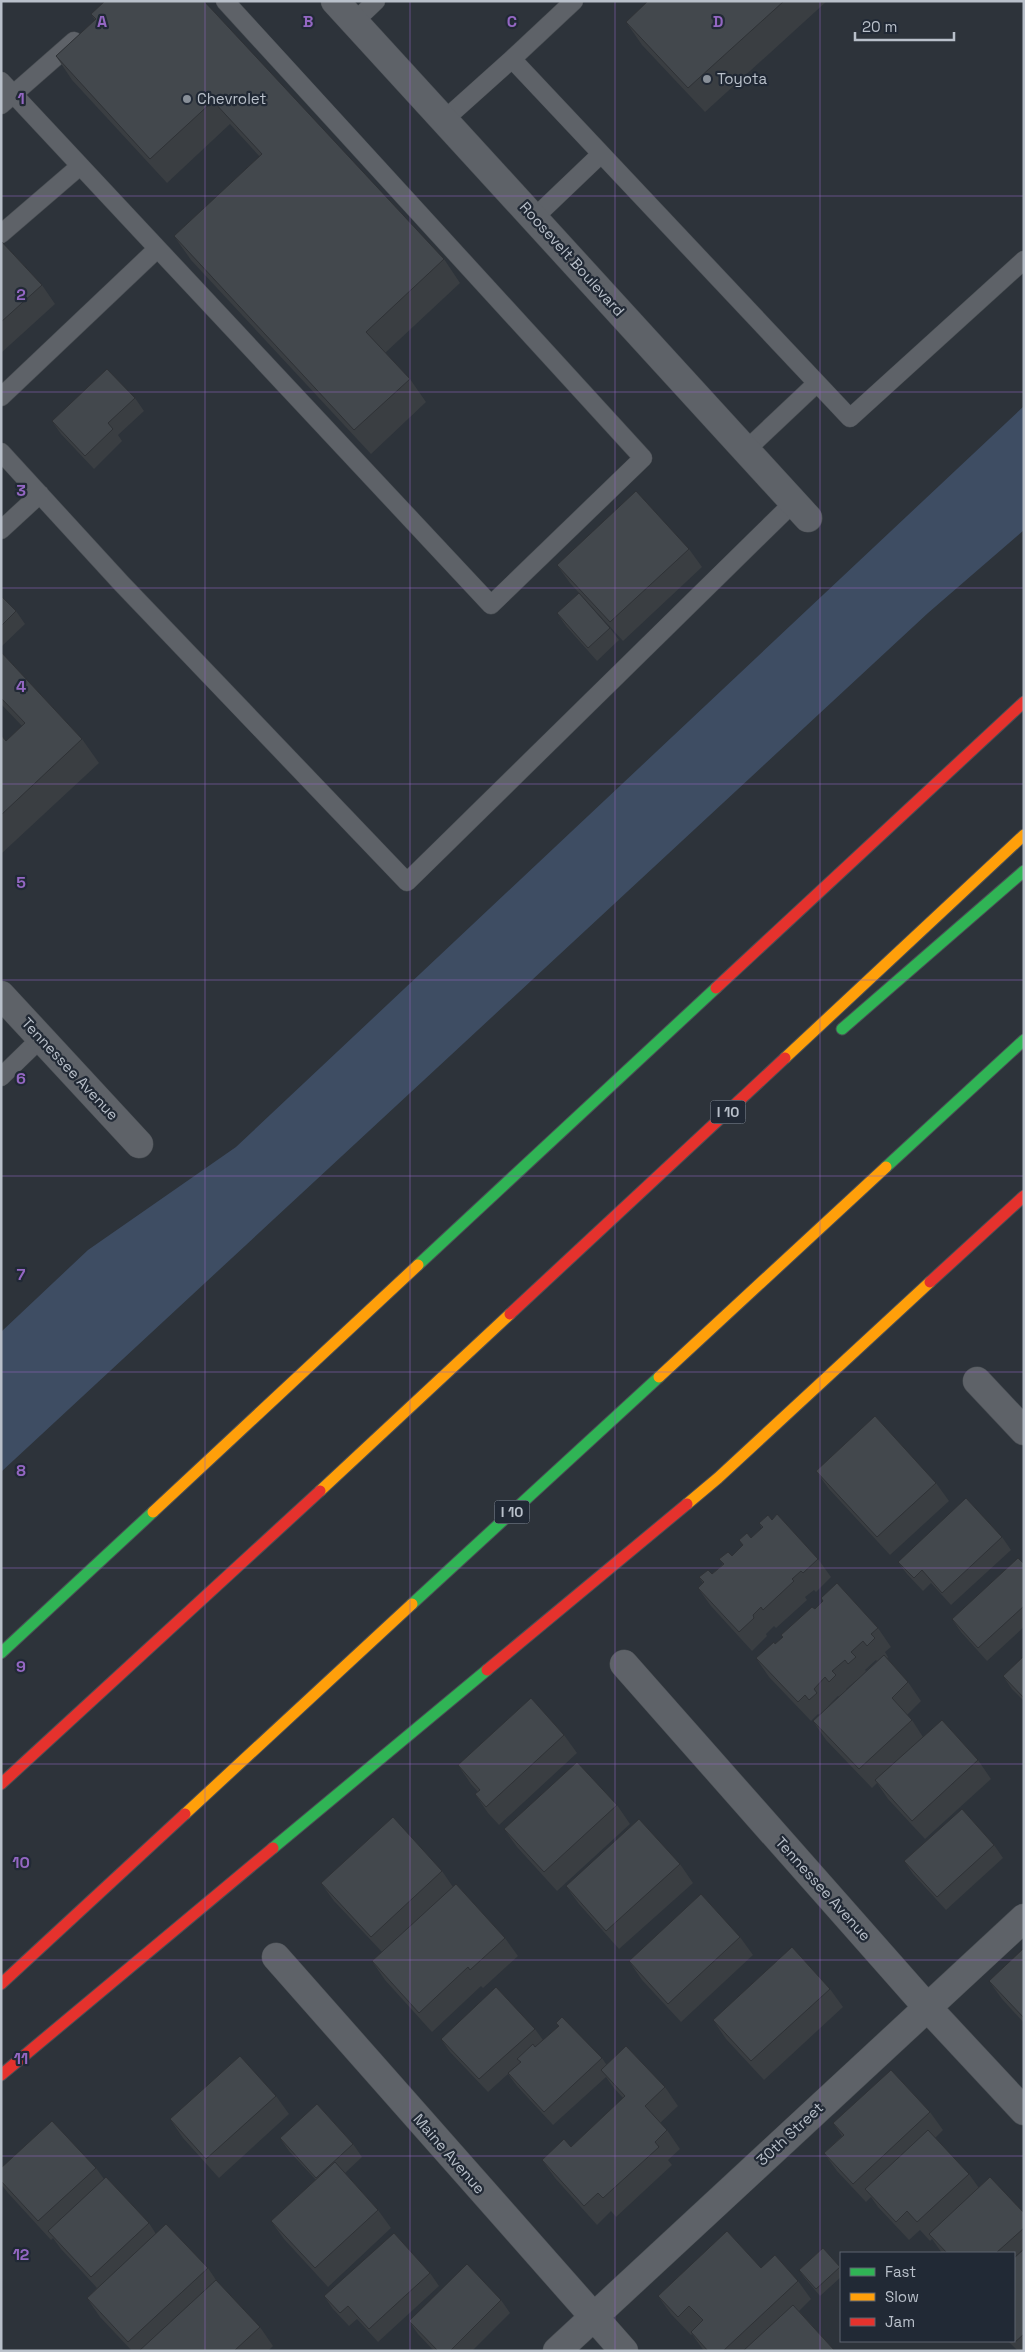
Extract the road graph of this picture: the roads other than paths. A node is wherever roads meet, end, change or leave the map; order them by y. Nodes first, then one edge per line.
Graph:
1 (225, 1) edge
2 (335, 1) edge
3 (376, 1) edge
4 (574, 1) edge
5 (354, 22) junction
6 (84, 32) edge
7 (512, 59) junction
8 (5, 94) edge
9 (444, 120) junction
10 (601, 154) junction
11 (80, 166) junction
12 (534, 218) junction
13 (1, 234) edge
14 (157, 249) junction
15 (1024, 260) edge
16 (817, 384) junction
17 (1, 397) edge
18 (746, 450) junction
19 (1, 452) edge
20 (40, 494) junction
21 (801, 510) joint
22 (1, 530) edge
23 (1024, 702) edge
24 (1024, 835) edge
25 (1024, 871) edge
26 (1, 995) edge
27 (836, 1034) dead end
28 (41, 1038) junction
29 (1024, 1040) edge
30 (1, 1077) edge
31 (139, 1144) dead end
32 (701, 1152) dead end
33 (1024, 1196) edge
34 (977, 1381) dead end
35 (431, 1388) junction
36 (1024, 1431) edge
37 (1, 1652) edge
38 (624, 1664) dead end
39 (1, 1784) edge
40 (1024, 1918) edge
41 (276, 1957) dead end
42 (1, 1984) edge
43 (927, 2007) junction
44 (1, 2075) edge
45 (1024, 2111) edge
46 (593, 2318) junction
47 (556, 2351) edge
48 (624, 2351) edge

1 - 14 lane
2 - 5 street, Roosevelt Boulevard
3 - 5 lane
4 - 7 lane
5 - 9 street, Roosevelt Boulevard
6 - 8 lane
7 - 9 lane
7 - 10 lane
8 - 11 lane
9 - 12 street, Roosevelt Boulevard
10 - 12 lane
10 - 16 lane
11 - 13 lane
11 - 14 lane
12 - 18 street, Roosevelt Boulevard
14 - 17 lane
15 - 16 lane
16 - 18 lane
18 - 21 street, Roosevelt Boulevard
19 - 20 lane
20 - 21 lane
20 - 22 lane
23 - 37 highway
24 - 35 highway, I 10
25 - 27 highway
26 - 28 street, Tennessee Avenue
28 - 30 lane
28 - 31 street, Tennessee Avenue
29 - 42 highway, I 10
32 - 35 highway
33 - 44 highway
34 - 36 street
35 - 39 highway, I 10
38 - 43 street, Tennessee Avenue
40 - 43 street, 30th Street
41 - 46 street, Maine Avenue
43 - 45 street, Tennessee Avenue
43 - 46 street, 30th Street
46 - 47 street, 30th Street
46 - 48 street, Maine Avenue

